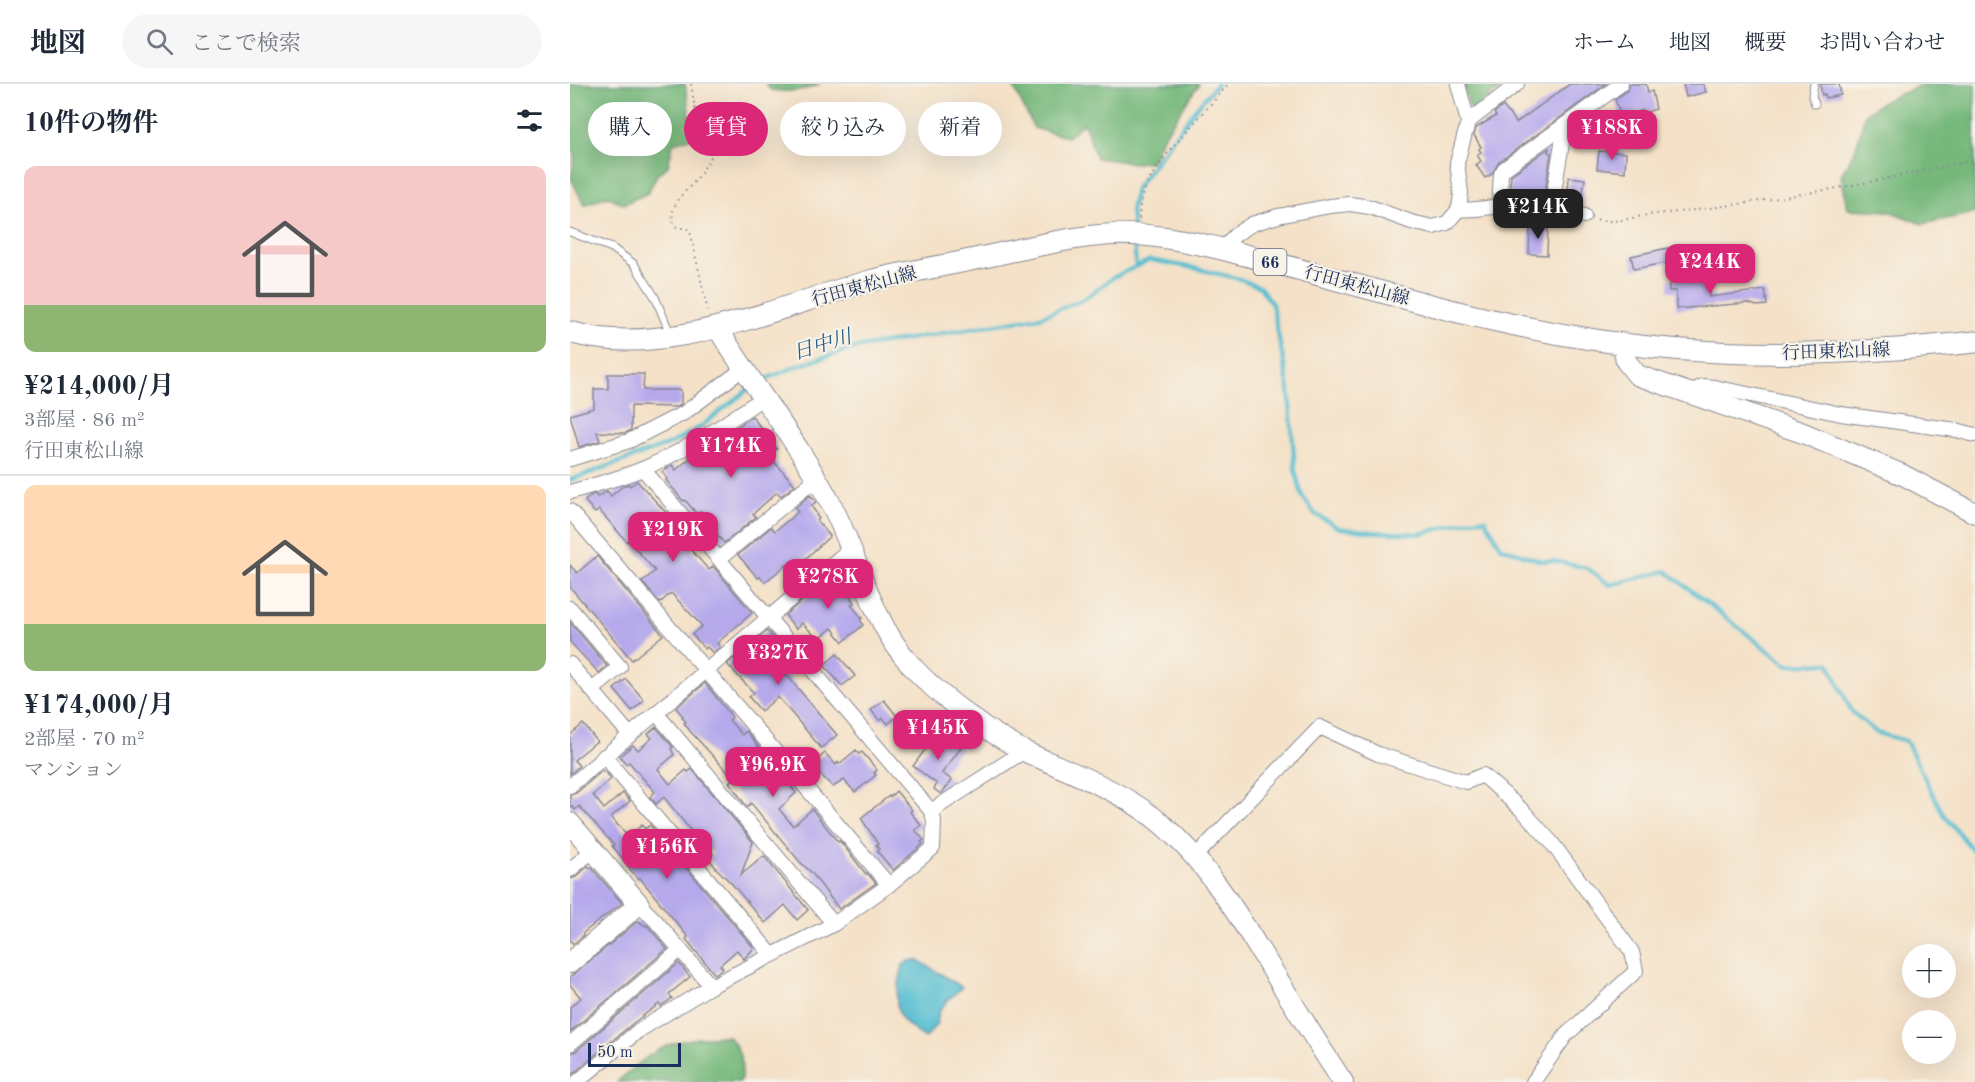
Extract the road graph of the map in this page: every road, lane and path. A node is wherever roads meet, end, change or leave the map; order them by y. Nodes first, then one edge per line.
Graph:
1 (691, 84) edge
2 (1228, 84) edge
3 (1458, 84) edge
4 (1517, 84) edge
5 (1621, 84) edge
6 (1814, 84) edge
7 (1815, 104) dead end
8 (1468, 122) junction
9 (1565, 125) junction
10 (1975, 160) edge
11 (1499, 206) junction
12 (1459, 209) junction
13 (1551, 210) junction
14 (1584, 216) joint
15 (570, 232) edge
16 (1138, 235) junction
17 (1222, 249) junction
18 (715, 328) junction
19 (570, 332) edge
20 (671, 336) junction
21 (1975, 342) edge
22 (1623, 344) junction
23 (743, 369) junction
24 (1689, 393) junction
25 (764, 397) junction
26 (1975, 435) edge
27 (570, 459) edge
28 (643, 469) junction
29 (817, 478) junction
30 (570, 492) edge
31 (570, 510) edge
32 (1975, 513) edge
33 (851, 548) junction
34 (720, 558) junction
35 (570, 608) edge
36 (769, 618) junction
37 (570, 664) edge
38 (706, 671) junction
39 (592, 690) junction
40 (656, 713) junction
41 (629, 734) junction
42 (1024, 751) junction
43 (604, 756) junction
44 (570, 786) edge
45 (931, 811) junction
46 (570, 824) edge
47 (593, 850) junction
48 (1195, 857) junction
49 (570, 870) edge
50 (889, 885) junction
51 (639, 904) junction
52 (834, 924) junction
53 (680, 950) junction
54 (771, 954) junction
55 (570, 963) edge
56 (711, 986) junction
57 (570, 1044) edge
58 (577, 1082) edge
59 (1343, 1082) edge
60 (1533, 1082) edge

1 - 18 path
2 - 16 path
3 - 8 street
4 - 8 street
5 - 9 street
6 - 7 lane
8 - 12 street
9 - 11 street
9 - 13 street
10 - 14 path
11 - 12 street
11 - 13 street
12 - 17 street
13 - 14 street
15 - 20 lane
16 - 17 main road, 行田東松山線 / 66
16 - 18 main road, 行田東松山線 / 66
17 - 22 main road, 行田東松山線 / 66
18 - 20 main road, 行田東松山線 / 66
18 - 23 street
19 - 20 main road, 行田東松山線 / 66
21 - 22 main road, 行田東松山線 / 66
22 - 24 street
23 - 25 street
23 - 27 street
24 - 26 street
24 - 32 street
25 - 28 street
25 - 29 street
28 - 30 street
28 - 34 street
29 - 33 street
29 - 34 street
31 - 38 street
33 - 36 street
33 - 42 street
34 - 36 street
35 - 39 street
36 - 38 street
36 - 45 street
37 - 39 street
38 - 40 street
38 - 50 street
39 - 41 street
40 - 41 street
40 - 52 street
41 - 43 street
42 - 45 street
42 - 48 street
43 - 44 street
43 - 54 street
45 - 50 street
46 - 47 street
47 - 49 street
47 - 51 street
48 - 59 street
48 - 60 street
50 - 52 street
51 - 53 street
51 - 55 street
52 - 54 street
53 - 56 street
53 - 57 street
54 - 56 street
56 - 58 street

